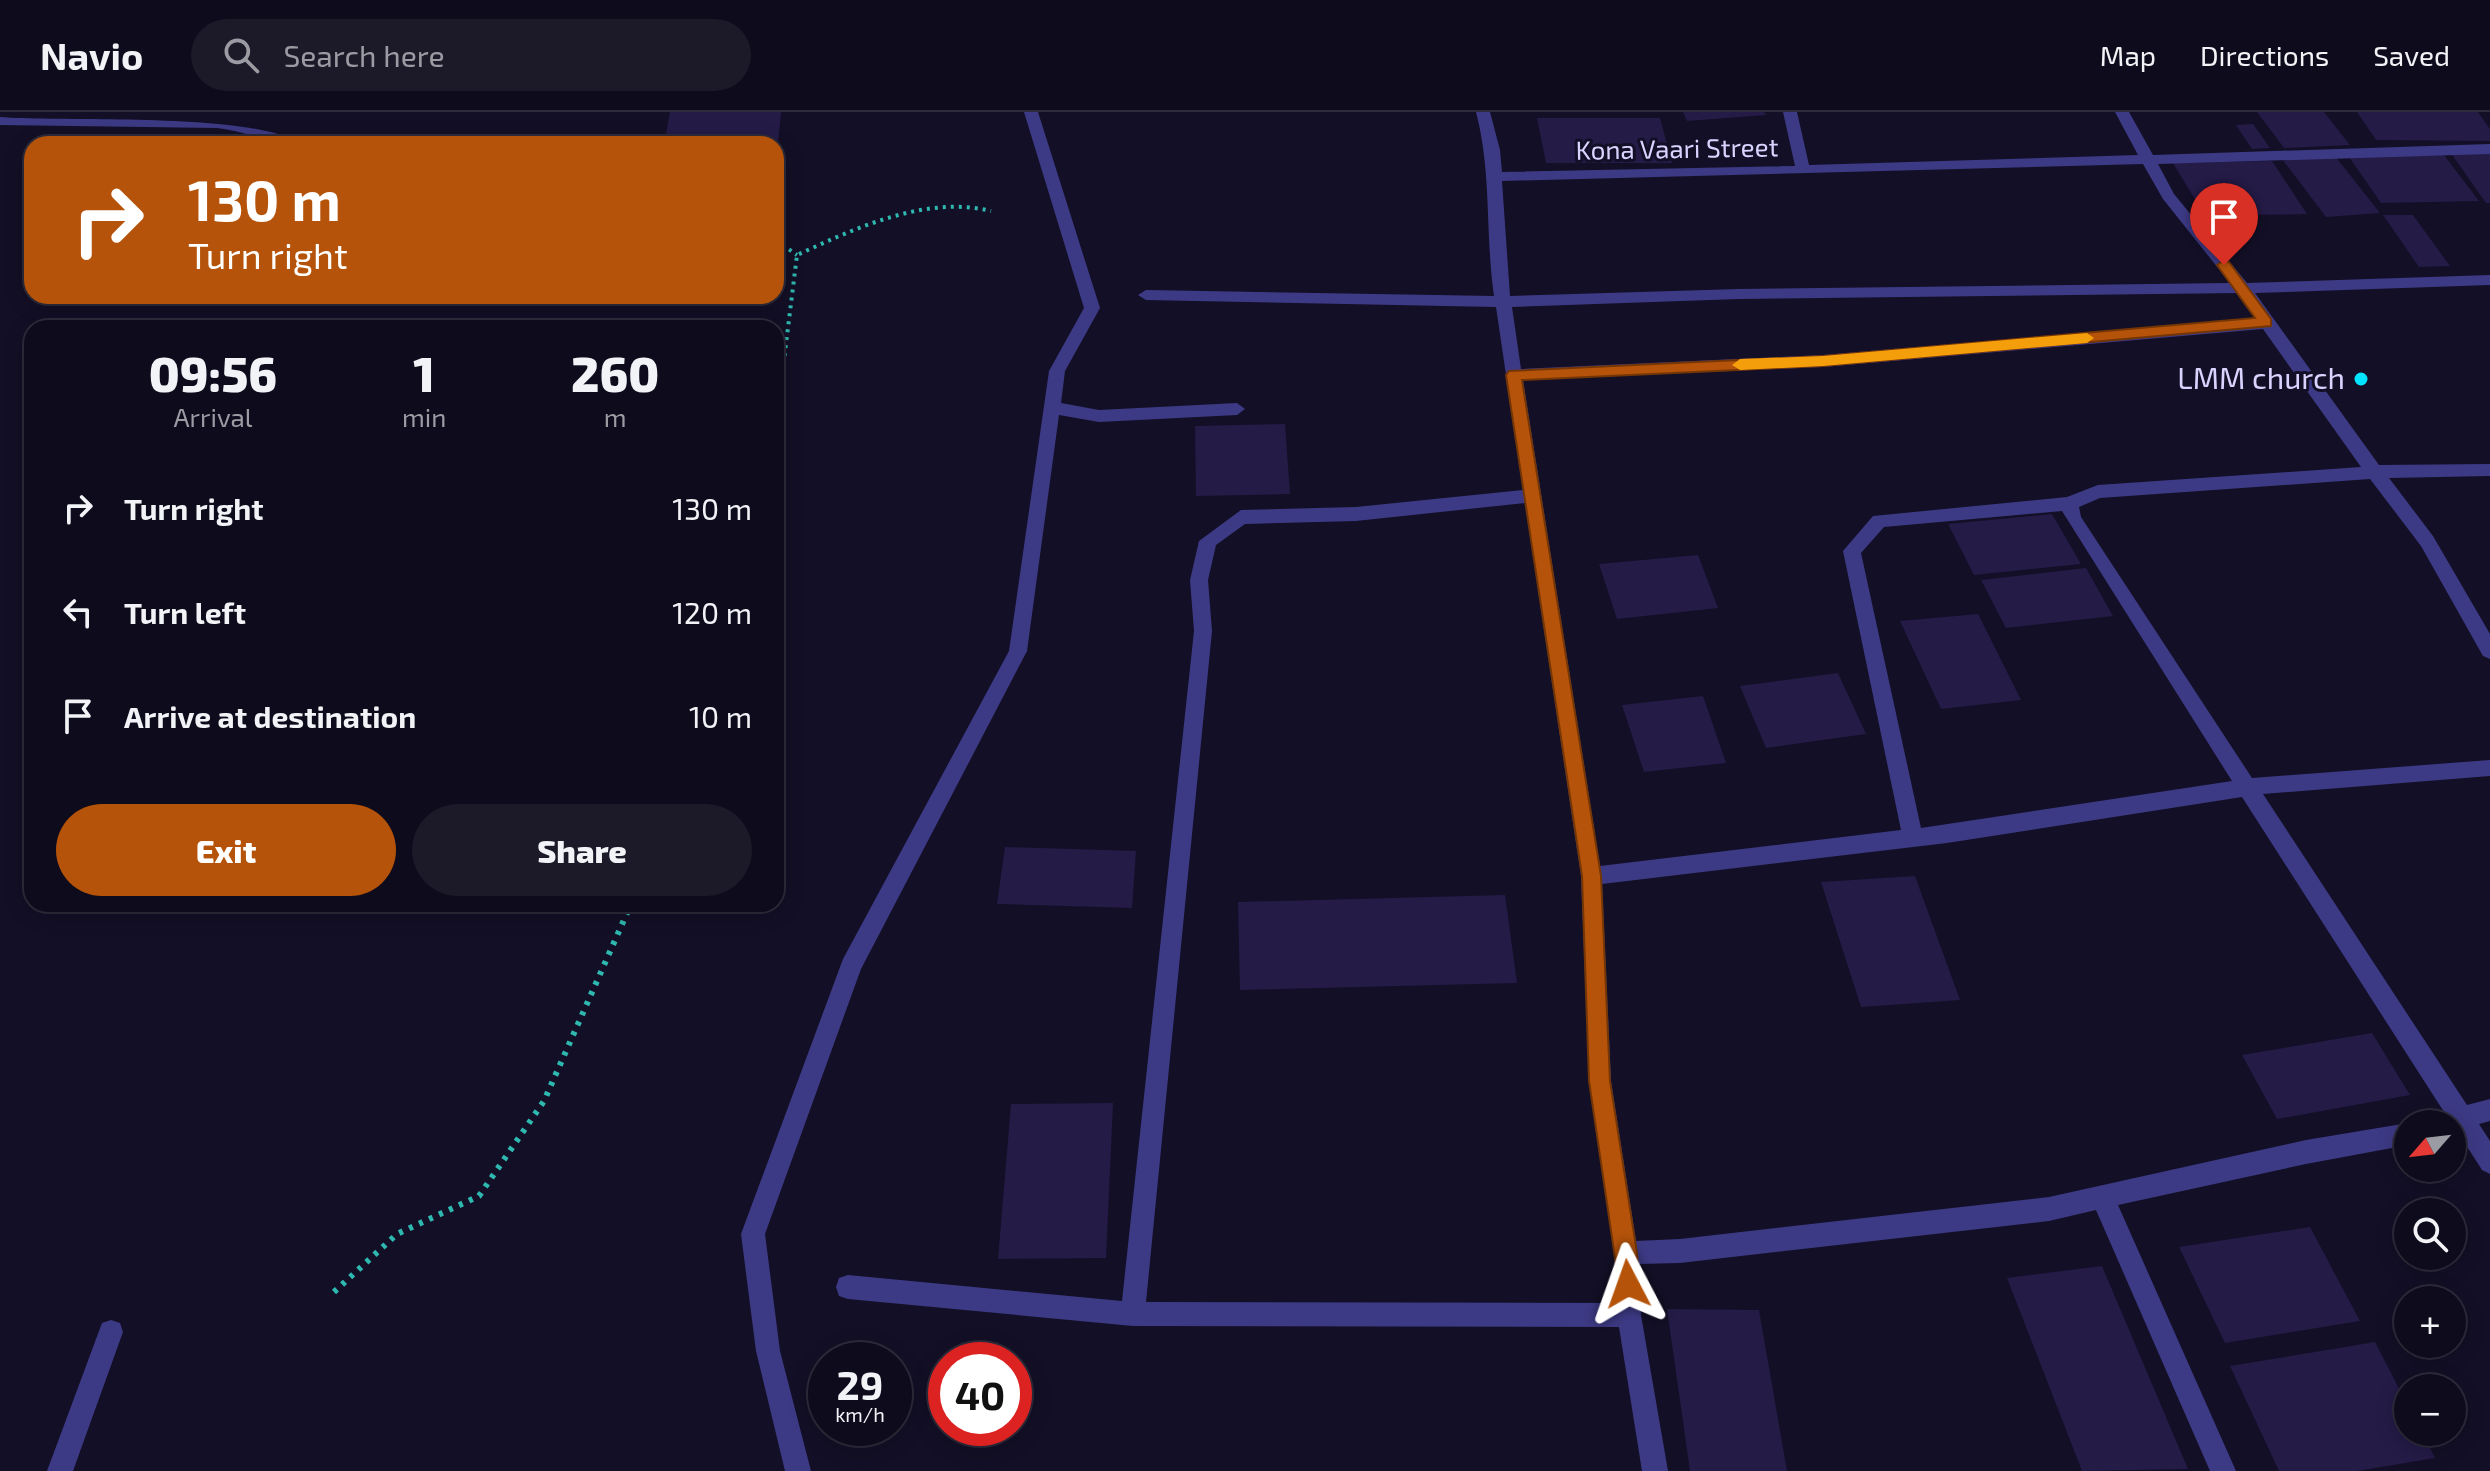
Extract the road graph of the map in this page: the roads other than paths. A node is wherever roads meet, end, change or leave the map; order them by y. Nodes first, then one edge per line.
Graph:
1 (1031, 112) edge
2 (1483, 112) edge
3 (1790, 112) edge
4 (2122, 112) edge
5 (0, 121) edge
6 (282, 136) edge
7 (2490, 149) edge
8 (2147, 159) junction
9 (1803, 170) junction
10 (1492, 177) junction
11 (2490, 280) edge
12 (2243, 288) junction
13 (1146, 295) dead end
14 (1503, 302) junction
15 (2266, 323) junction
16 (1514, 375) junction
17 (1051, 407) junction
18 (1237, 409) dead end
19 (2490, 470) edge
20 (2375, 472) junction
21 (1532, 496) junction
22 (2069, 504) junction
23 (2490, 651) edge
24 (2490, 768) edge
25 (2249, 787) junction
26 (1913, 838) junction
27 (1591, 876) junction
28 (2445, 1110) edge
29 (2490, 1110) edge
30 (2466, 1117) edge
31 (2394, 1136) edge
32 (2466, 1136) edge
33 (2490, 1162) edge
34 (2102, 1197) junction
35 (1626, 1253) junction
36 (848, 1287) dead end
37 (1133, 1314) junction
38 (1629, 1315) junction
39 (111, 1332) dead end
40 (60, 1471) edge
41 (798, 1471) edge
42 (1655, 1471) edge
43 (2223, 1471) edge

1 - 17 street
2 - 10 street
3 - 9 street, Kona Vaari Street
4 - 8 street
5 - 6 street
7 - 8 street
8 - 9 street
8 - 12 street
9 - 10 street, Kona Vaari Street
10 - 14 street
11 - 12 street
12 - 14 street
12 - 15 street
13 - 14 street
14 - 16 street
15 - 16 street
15 - 20 street
16 - 21 street
17 - 18 street
17 - 41 street
19 - 20 street
20 - 22 street
20 - 23 street
21 - 27 street
21 - 37 street
22 - 25 street
22 - 26 street
24 - 25 street
25 - 26 street
25 - 28 street
26 - 27 street
27 - 35 street
29 - 30 street
31 - 34 street
32 - 33 street
34 - 35 street
34 - 43 street
35 - 38 street
36 - 37 street
37 - 38 street
38 - 42 street
39 - 40 street

